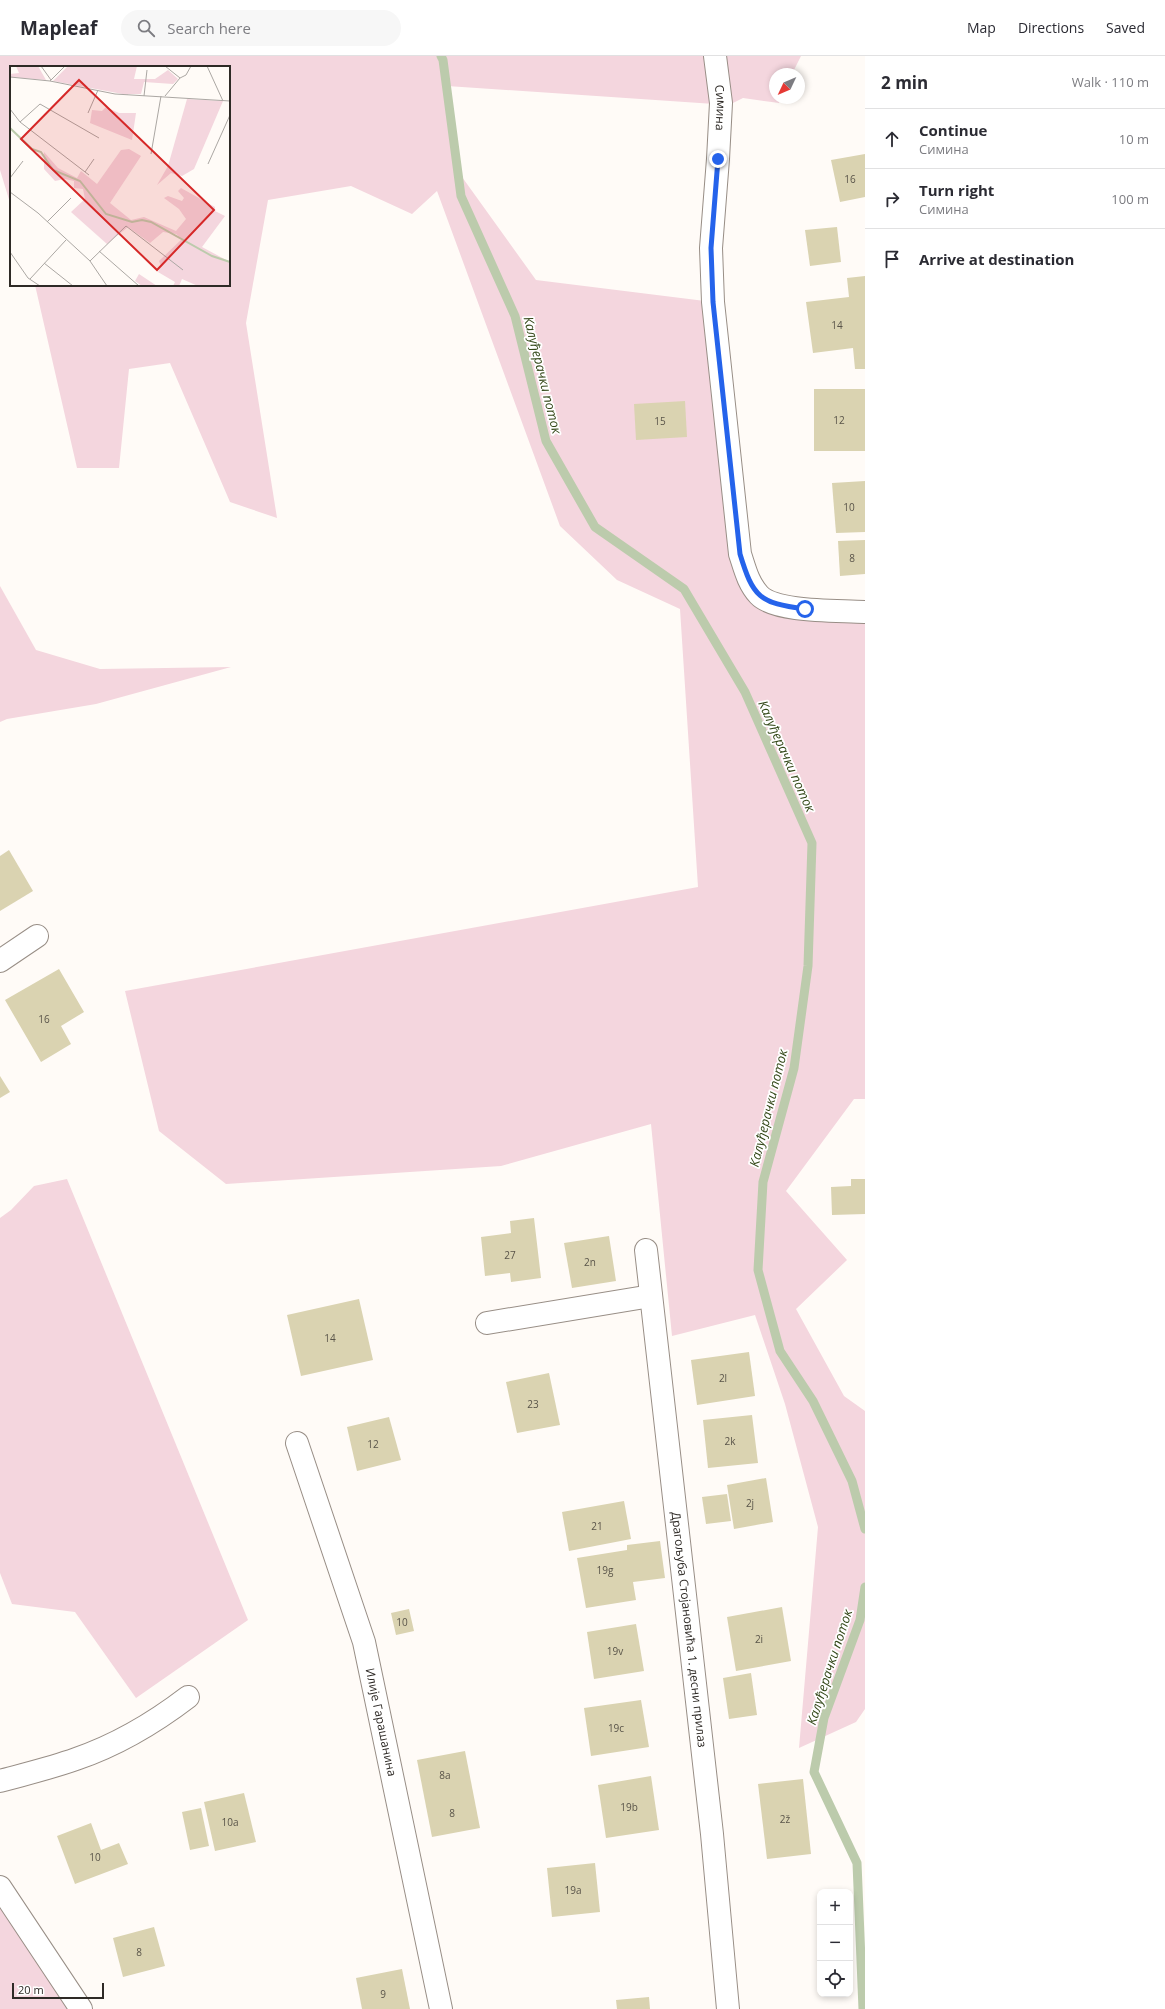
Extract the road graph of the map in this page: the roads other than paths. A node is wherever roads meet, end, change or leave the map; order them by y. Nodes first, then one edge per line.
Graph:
1 (715, 56) edge
2 (865, 612) edge
3 (37, 936) dead end
4 (0, 961) edge
5 (646, 1250) dead end
6 (651, 1296) junction
7 (487, 1323) dead end
8 (297, 1443) dead end
9 (188, 1697) dead end
10 (0, 1781) edge
11 (0, 1887) edge
12 (81, 2009) edge
13 (441, 2009) edge
14 (728, 2009) edge

1 - 2 street, Симина
3 - 4 street
5 - 6 street, Драгољуба Стојановића 1. десни прилаз
6 - 7 street
6 - 14 street, Драгољуба Стојановића 1. десни прилаз
8 - 13 street, Илије Гарашанина
9 - 10 street
11 - 12 street

